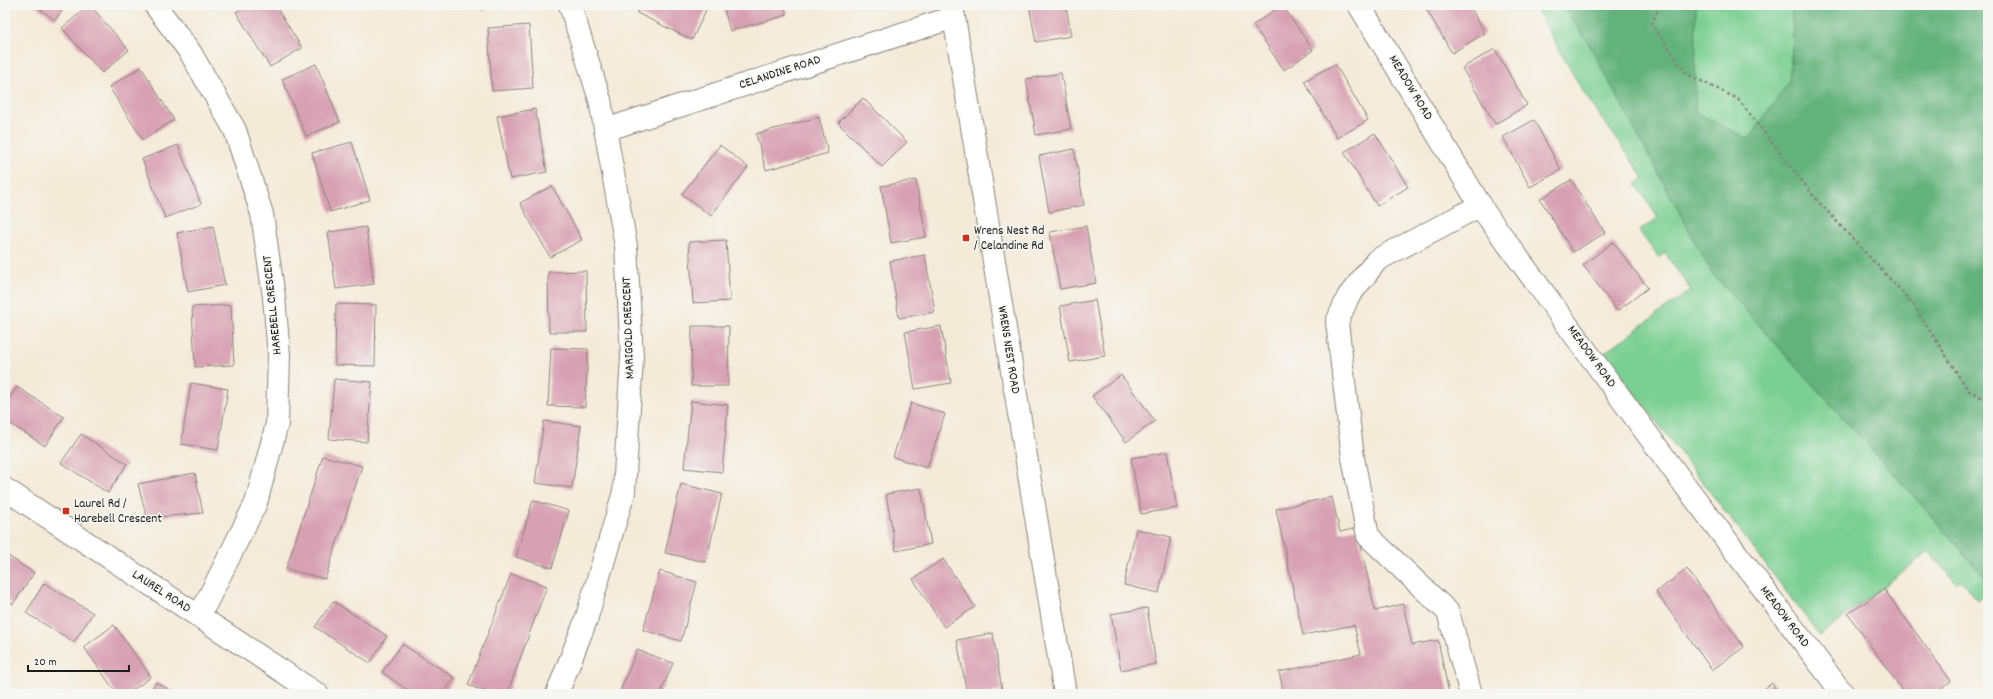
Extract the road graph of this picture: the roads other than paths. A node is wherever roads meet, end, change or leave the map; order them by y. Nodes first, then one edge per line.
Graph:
1 (155, 5) edge
2 (570, 5) edge
3 (1359, 5) edge
4 (953, 11) edge
5 (605, 130) junction
6 (1481, 205) junction
7 (5, 490) edge
8 (199, 617) junction
9 (317, 694) edge
10 (557, 694) edge
11 (1065, 694) edge
12 (1471, 694) edge
13 (1843, 694) edge

1 - 8 street, HAREBELL CRESCENT
2 - 5 street, MARIGOLD CRESCENT
3 - 6 street, MEADOW ROAD
4 - 5 street, CELANDINE ROAD
4 - 11 street, WRENS NEST ROAD
5 - 10 street, MARIGOLD CRESCENT
6 - 12 street
6 - 13 street, MEADOW ROAD
7 - 8 street, LAUREL ROAD
8 - 9 street, LAUREL ROAD

